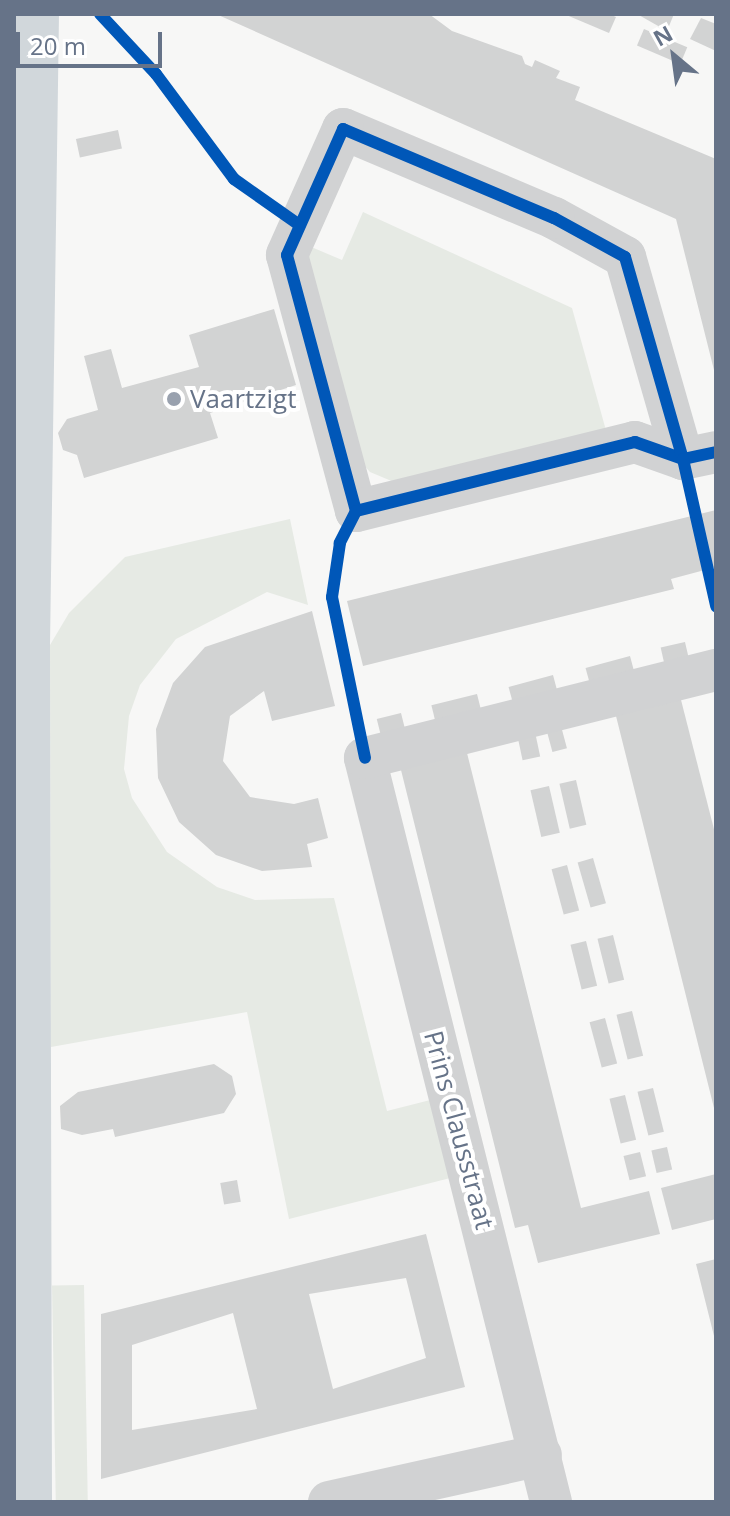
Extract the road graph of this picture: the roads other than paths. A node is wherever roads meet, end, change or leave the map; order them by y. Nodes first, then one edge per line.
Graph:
1 (699, 455) edge
2 (716, 670) edge
3 (541, 1455) junction
4 (329, 1502) edge
5 (551, 1502) edge

1 - 1 street
2 - 3 street, Prins Clausstraat
3 - 4 street
3 - 5 street, Prins Clausstraat

